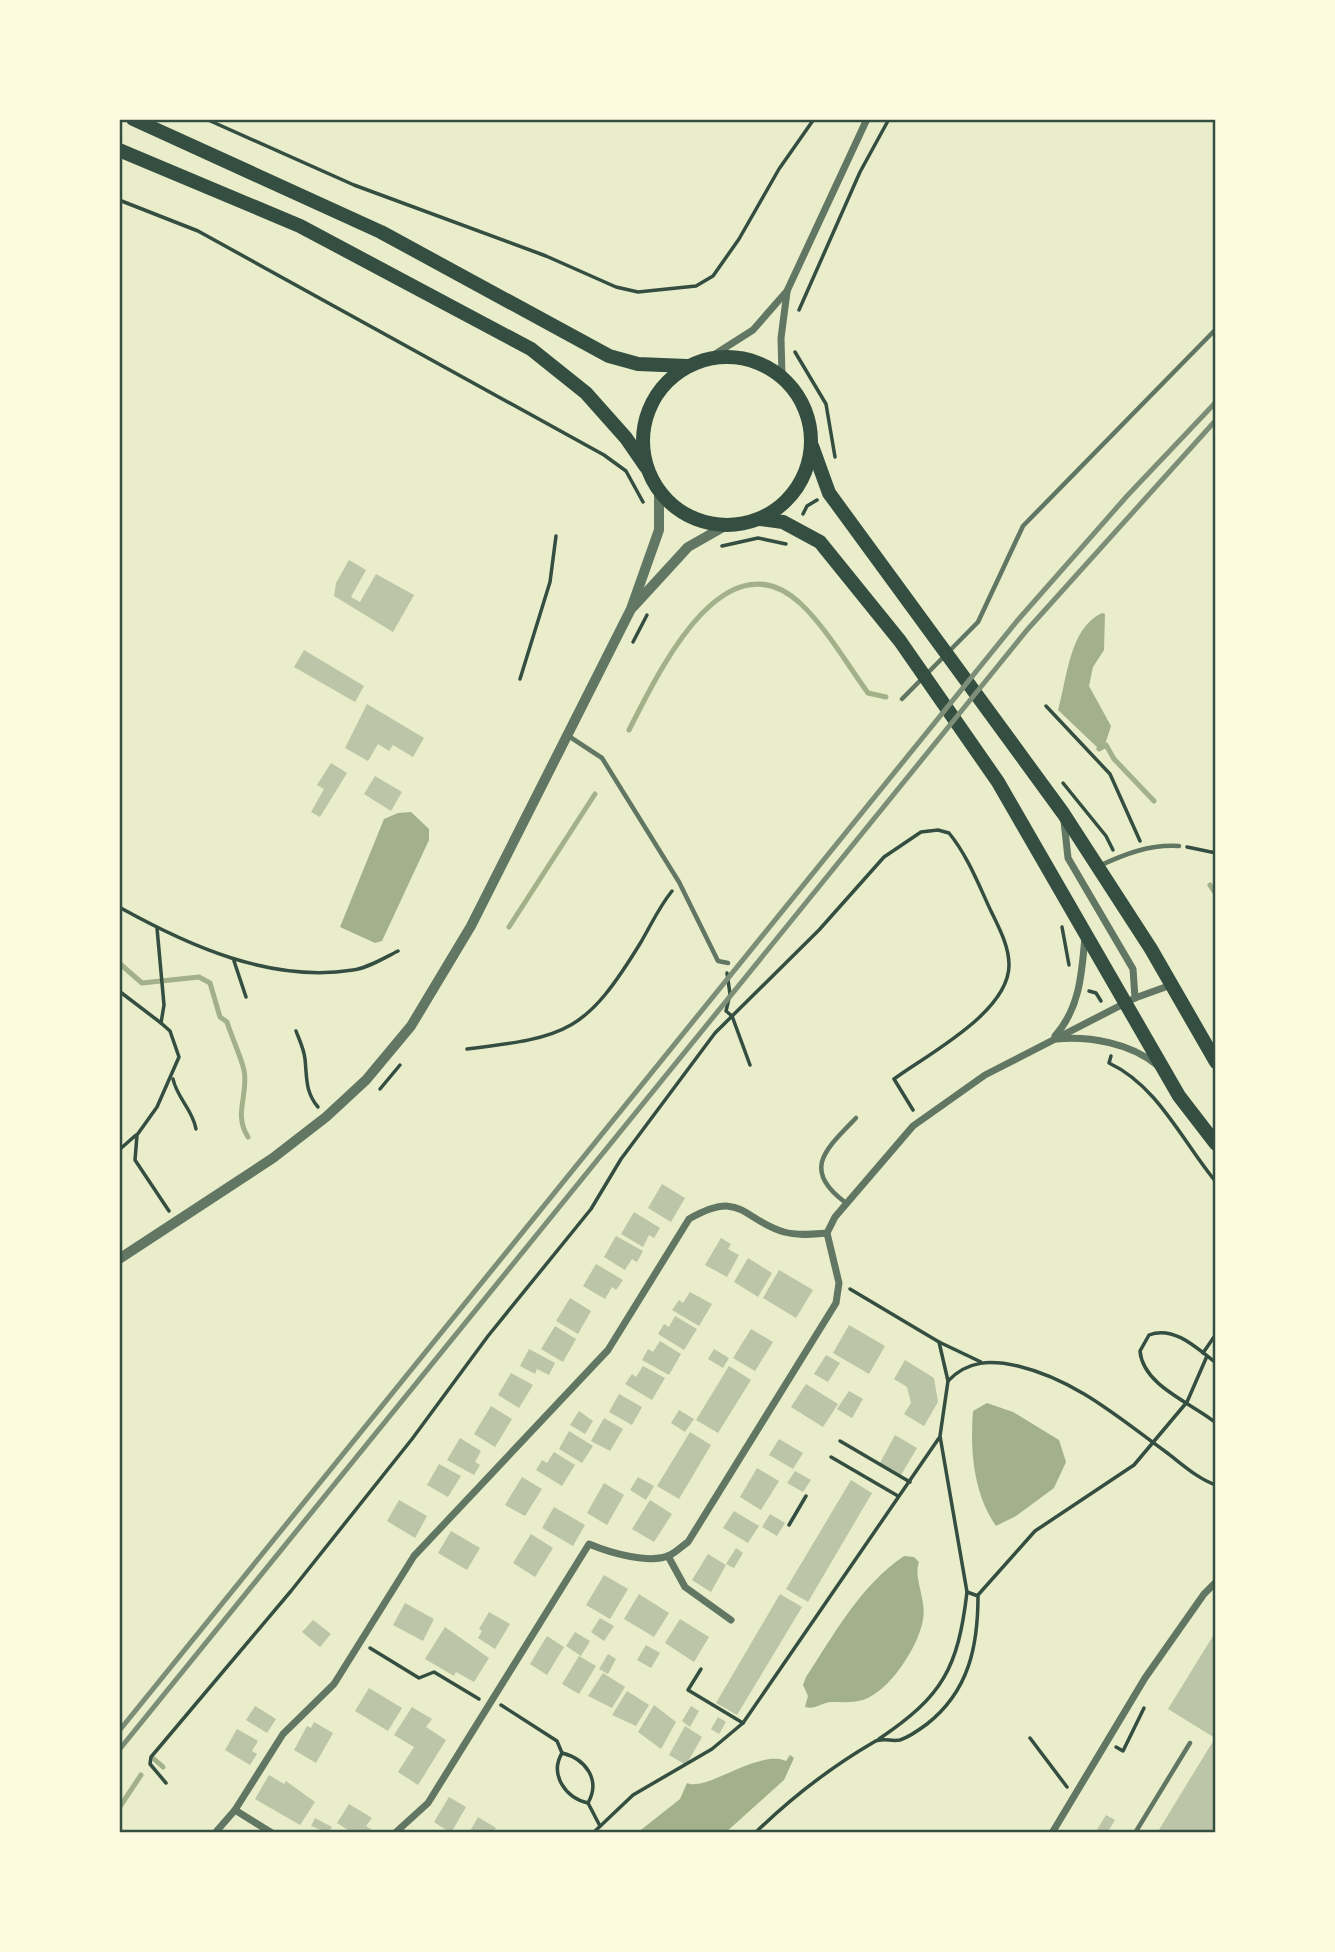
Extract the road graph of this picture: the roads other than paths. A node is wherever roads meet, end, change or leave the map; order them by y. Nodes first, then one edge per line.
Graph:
1 (133, 119) edge
2 (867, 119) edge
3 (119, 150) edge
4 (787, 291) junction
5 (1216, 329) edge
6 (709, 358) junction
7 (687, 366) junction
8 (782, 376) junction
9 (812, 446) junction
10 (646, 467) junction
11 (659, 492) junction
12 (760, 519) junction
13 (725, 526) junction
14 (631, 609) junction
15 (902, 699) dead end
16 (567, 735) junction
17 (1063, 813) junction
18 (1179, 846) road end
19 (1098, 866) junction
20 (1085, 933) junction
21 (727, 963) road end
22 (1171, 985) junction
23 (1130, 1001) junction
24 (1052, 1039) junction
25 (1216, 1062) edge
26 (1163, 1070) junction
27 (856, 1118) dead end
28 (1216, 1144) edge
29 (846, 1203) junction
30 (827, 1233) junction
31 (119, 1259) edge
32 (667, 1556) junction
33 (1216, 1582) edge
34 (731, 1620) dead end
35 (1190, 1743) dead end
36 (235, 1810) junction
37 (215, 1833) edge
38 (272, 1833) edge
39 (395, 1833) edge
40 (1052, 1833) edge
41 (1135, 1833) edge

1 - 7 highway
2 - 4 street
3 - 10 highway
4 - 6 street
4 - 8 street
5 - 15 lane
6 - 7 highway
6 - 8 highway
7 - 10 highway
8 - 9 highway
9 - 12 highway
9 - 17 highway
10 - 11 highway
11 - 13 highway
11 - 14 street
12 - 13 highway
12 - 20 highway
13 - 14 street
14 - 16 street
16 - 21 lane
16 - 31 street
17 - 19 highway
17 - 23 street
18 - 19 lane
19 - 22 highway
20 - 23 highway
20 - 24 street
22 - 23 street
22 - 25 highway
23 - 24 street
23 - 26 highway
24 - 26 street
24 - 29 street
26 - 28 highway
27 - 29 lane
29 - 30 street
30 - 32 street
30 - 36 street
32 - 34 street
32 - 39 street
33 - 40 street
35 - 41 lane
36 - 37 street
36 - 38 street

